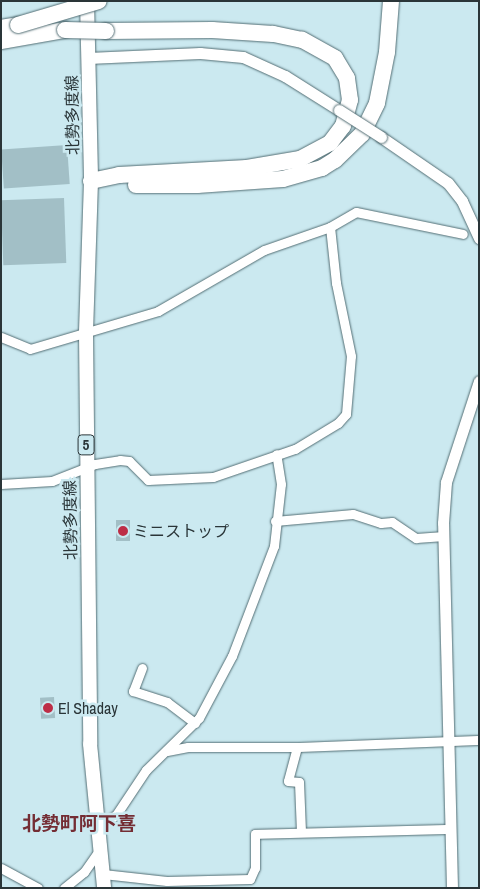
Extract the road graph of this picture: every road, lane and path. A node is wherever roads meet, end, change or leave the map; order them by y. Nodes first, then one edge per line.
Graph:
1 (87, 1) edge
2 (99, 1) edge
3 (391, 1) edge
4 (1, 28) edge
5 (1, 41) edge
6 (88, 58) junction
7 (91, 181) junction
8 (330, 227) junction
9 (463, 234) dead end
10 (479, 238) edge
11 (86, 333) junction
12 (1, 337) edge
13 (479, 381) edge
14 (276, 454) junction
15 (86, 470) junction
16 (1, 484) edge
17 (275, 521) junction
18 (444, 536) junction
19 (142, 668) dead end
20 (195, 723) junction
21 (479, 740) edge
22 (448, 743) junction
23 (297, 747) junction
24 (167, 751) junction
25 (98, 827) junction
26 (451, 829) junction
27 (301, 831) junction
28 (100, 849) junction
29 (1, 868) edge
30 (103, 881) edge
31 (38, 888) edge
32 (64, 888) edge
33 (452, 888) edge

1 - 6 main road, 北勢多度線 / 5
2 - 4 highway, bridge
3 - 7 highway
5 - 7 highway, bridge
6 - 7 main road, 北勢多度線 / 5
6 - 10 street, bridge
7 - 11 main road, 北勢多度線 / 5
8 - 9 street
8 - 11 street
8 - 14 street
11 - 12 street
11 - 15 main road, 北勢多度線 / 5
13 - 18 street
14 - 15 street
14 - 17 street
15 - 16 street
15 - 25 main road, 北勢多度線 / 5
17 - 18 street
17 - 20 street
18 - 22 street
19 - 20 street
20 - 24 street
21 - 22 street
22 - 23 street
22 - 26 street
23 - 24 street
23 - 27 street
24 - 25 street
25 - 28 main road, 北勢多度線 / 5
26 - 27 street
26 - 33 street
27 - 30 street
28 - 30 main road, 北勢多度線 / 5
28 - 32 street
29 - 31 street

